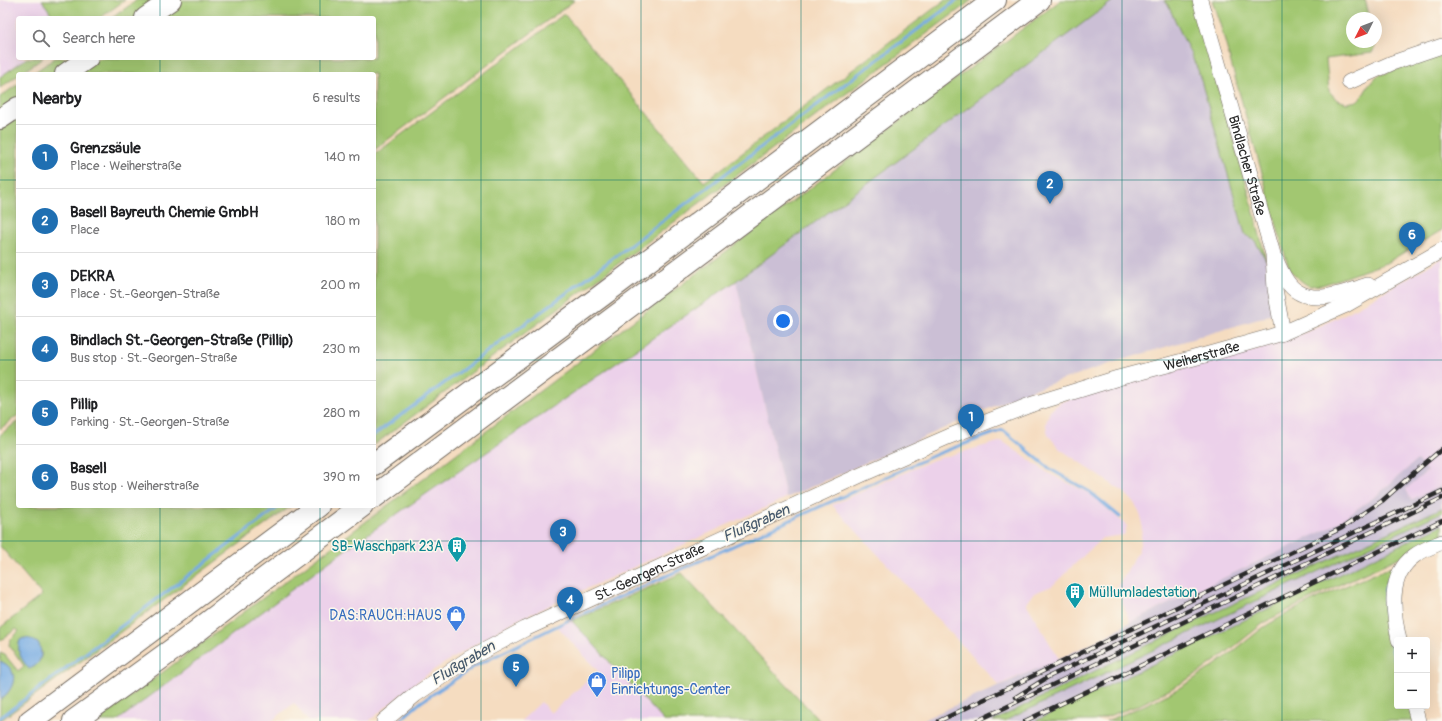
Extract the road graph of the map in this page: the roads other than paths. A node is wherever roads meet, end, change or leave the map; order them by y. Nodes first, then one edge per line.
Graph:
1 (171, 0) edge
2 (995, 0) edge
3 (1039, 0) edge
4 (1200, 0) edge
5 (148, 16) edge
6 (1442, 46) edge
7 (85, 60) edge
8 (68, 72) edge
9 (1349, 82) dead end
10 (16, 108) edge
11 (0, 119) edge
12 (1442, 250) edge
13 (1273, 254) junction
14 (1400, 275) junction
15 (1283, 333) junction
16 (950, 436) joint
17 (376, 463) edge
18 (376, 496) edge
19 (315, 508) edge
20 (359, 508) edge
21 (1442, 542) edge
22 (1398, 637) edge
23 (1415, 709) edge
24 (30, 721) edge
25 (74, 721) edge
26 (384, 721) edge
27 (1418, 721) edge

1 - 5 main road
2 - 17 highway
3 - 18 highway
4 - 13 street, Bindlacher Straße
6 - 9 street
7 - 8 main road
10 - 11 main road
12 - 14 street, Weiherstraße
13 - 14 street
13 - 15 street, Bindlacher Straße
14 - 15 street, Weiherstraße
15 - 16 street, Weiherstraße
16 - 26 street, St.-Georgen-Straße
19 - 24 highway
20 - 25 highway
21 - 22 street
23 - 27 street

